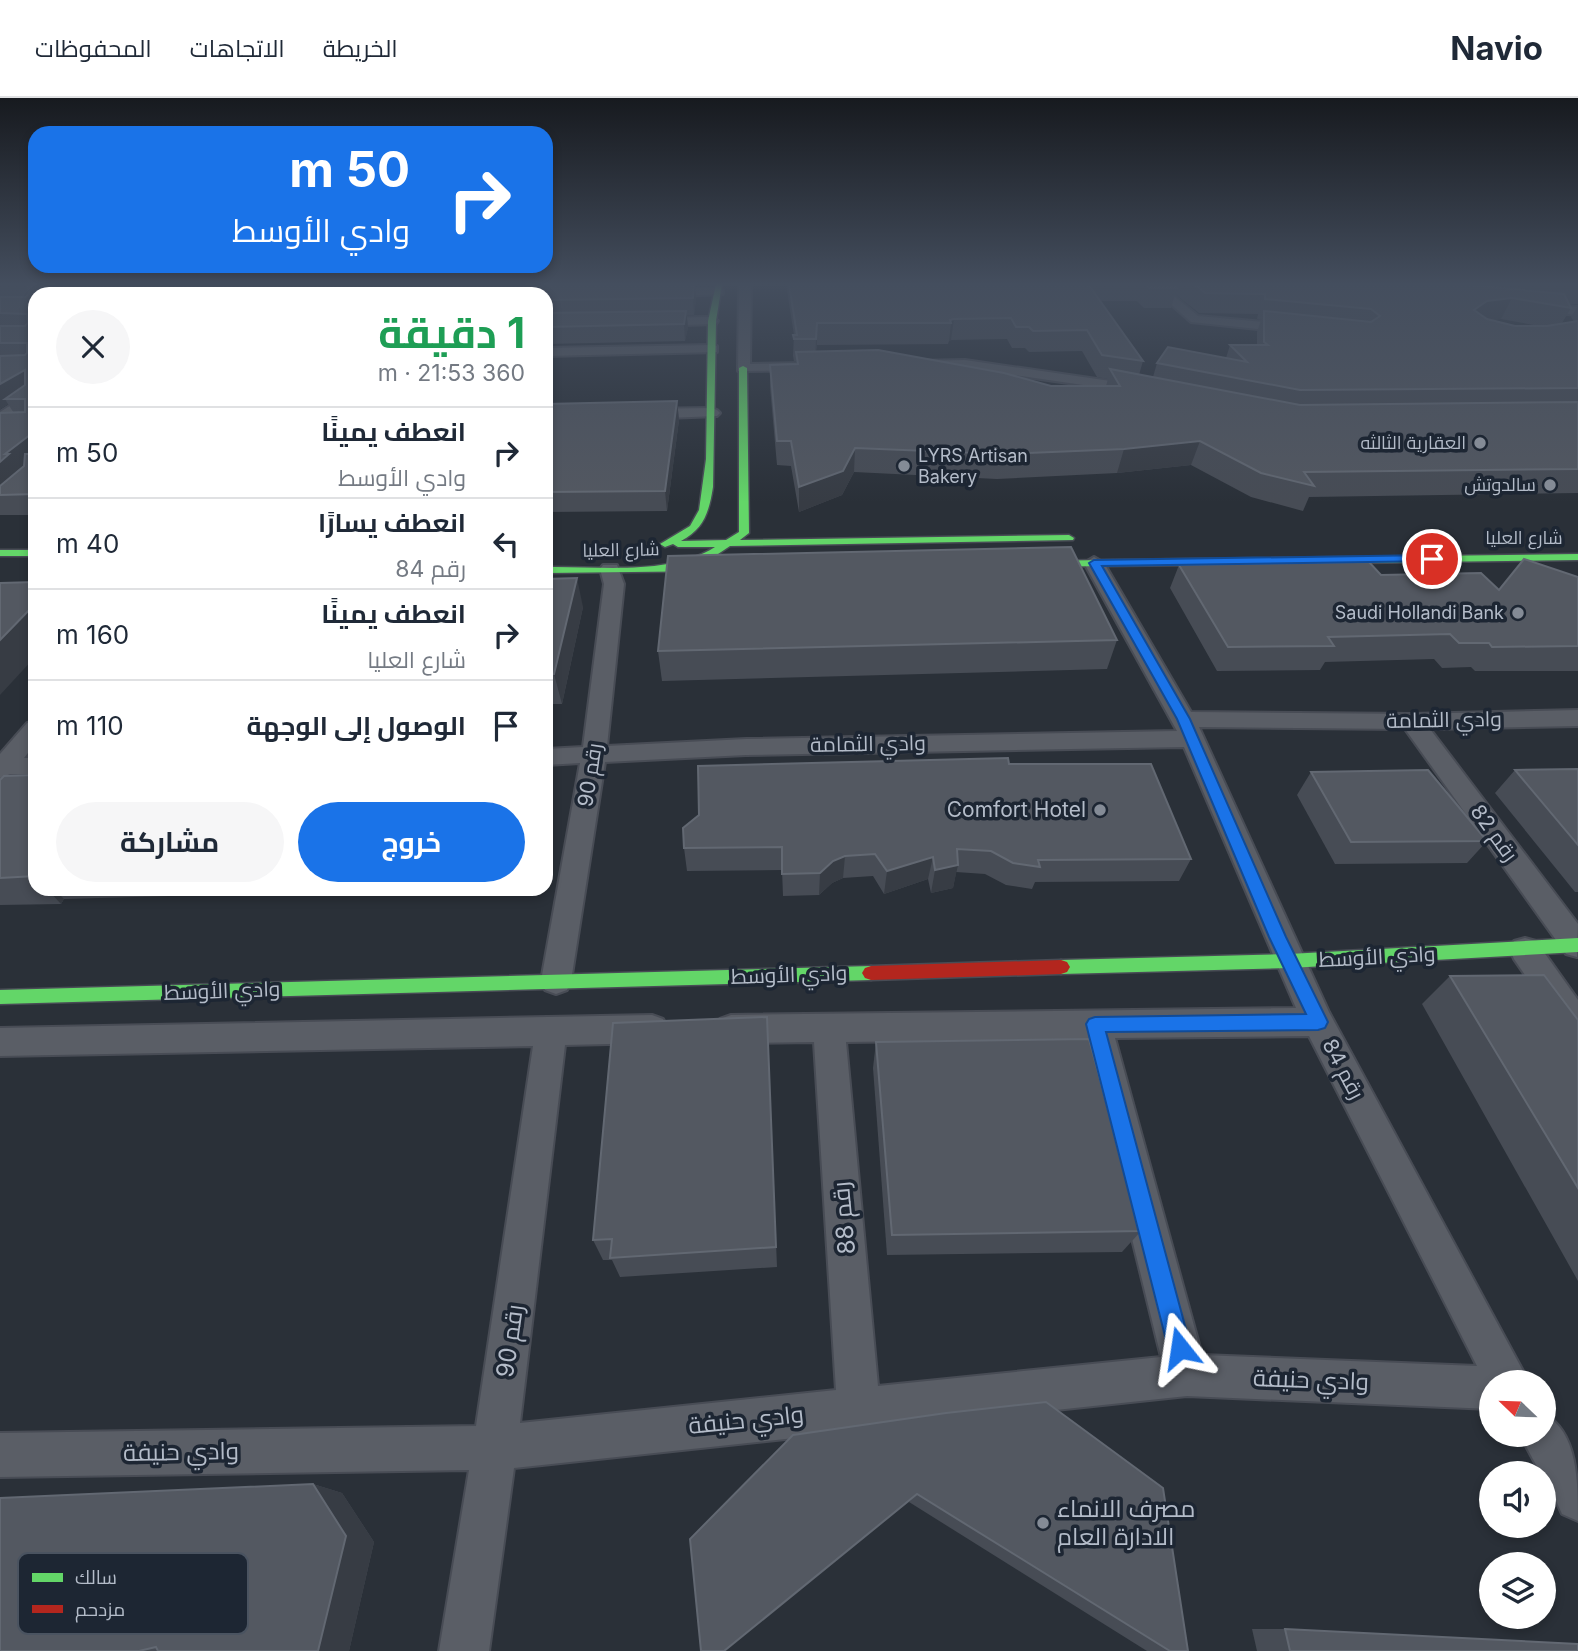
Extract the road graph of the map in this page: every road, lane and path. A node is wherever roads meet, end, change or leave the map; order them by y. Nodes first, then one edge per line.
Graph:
1 (712, 356) edge
2 (744, 356) edge
3 (895, 365) edge
4 (826, 366) edge
5 (743, 368) junction
6 (1160, 394) edge
7 (28, 399) edge
8 (712, 413) junction
9 (629, 414) edge
10 (0, 419) edge
11 (0, 425) edge
12 (23, 425) edge
13 (707, 501) junction
14 (744, 502) junction
15 (730, 543) junction
16 (1088, 550) junction
17 (0, 553) edge
18 (28, 553) edge
19 (1574, 561) edge
20 (1015, 564) edge
21 (738, 568) edge
22 (610, 569) junction
23 (672, 569) junction
24 (553, 570) edge
25 (1412, 722) junction
26 (1573, 723) edge
27 (1187, 729) junction
28 (28, 736) edge
29 (594, 756) junction
30 (553, 757) edge
31 (28, 765) edge
32 (1, 767) edge
33 (1577, 945) edge
34 (1525, 950) junction
35 (1289, 961) junction
36 (556, 981) junction
37 (0, 997) edge
38 (1318, 1022) junction
39 (1095, 1024) junction
40 (1578, 1026) edge
41 (829, 1028) junction
42 (551, 1030) junction
43 (0, 1042) edge
44 (1502, 1370) edge
45 (1186, 1375) junction
46 (1479, 1387) edge
47 (859, 1408) junction
48 (495, 1448) junction
49 (0, 1455) edge
50 (464, 1651) edge

1 - 8 main road
2 - 5 street
3 - 6 street
4 - 5 street
5 - 14 main road
7 - 10 street
8 - 9 street
8 - 13 main road
11 - 12 street
13 - 14 main road
13 - 15 main road, شارع العليا
14 - 15 main road
15 - 16 main road, شارع العليا
15 - 23 main road
16 - 19 main road, شارع العليا
16 - 20 main road, شارع العليا
16 - 27 street, رقم 84
17 - 18 main road
21 - 23 main road, شارع العليا
22 - 23 main road, شارع العليا
22 - 24 main road, شارع العليا
22 - 29 street, رقم 90
25 - 26 street, وادي الثمامة
25 - 27 street, وادي الثمامة
25 - 33 street, رقم 82
27 - 29 street, وادي الثمامة
27 - 35 street, رقم 84
28 - 32 street
29 - 30 street, وادي الثمامة
29 - 36 street, رقم 90
31 - 32 street
33 - 34 main road, وادي الأوسط
34 - 35 main road, وادي الأوسط
34 - 40 street
35 - 36 main road, وادي الأوسط
35 - 38 street, رقم 84
36 - 37 main road, وادي الأوسط
38 - 39 street
38 - 44 street, رقم 84
39 - 41 street
39 - 45 street
41 - 42 street
41 - 47 street, رقم 88
42 - 43 street
42 - 48 street, رقم 90
45 - 46 street, وادي حنيفة
45 - 47 street, وادي حنيفة
47 - 48 street, وادي حنيفة
48 - 49 street, وادي حنيفة
48 - 50 street, رقم 90

